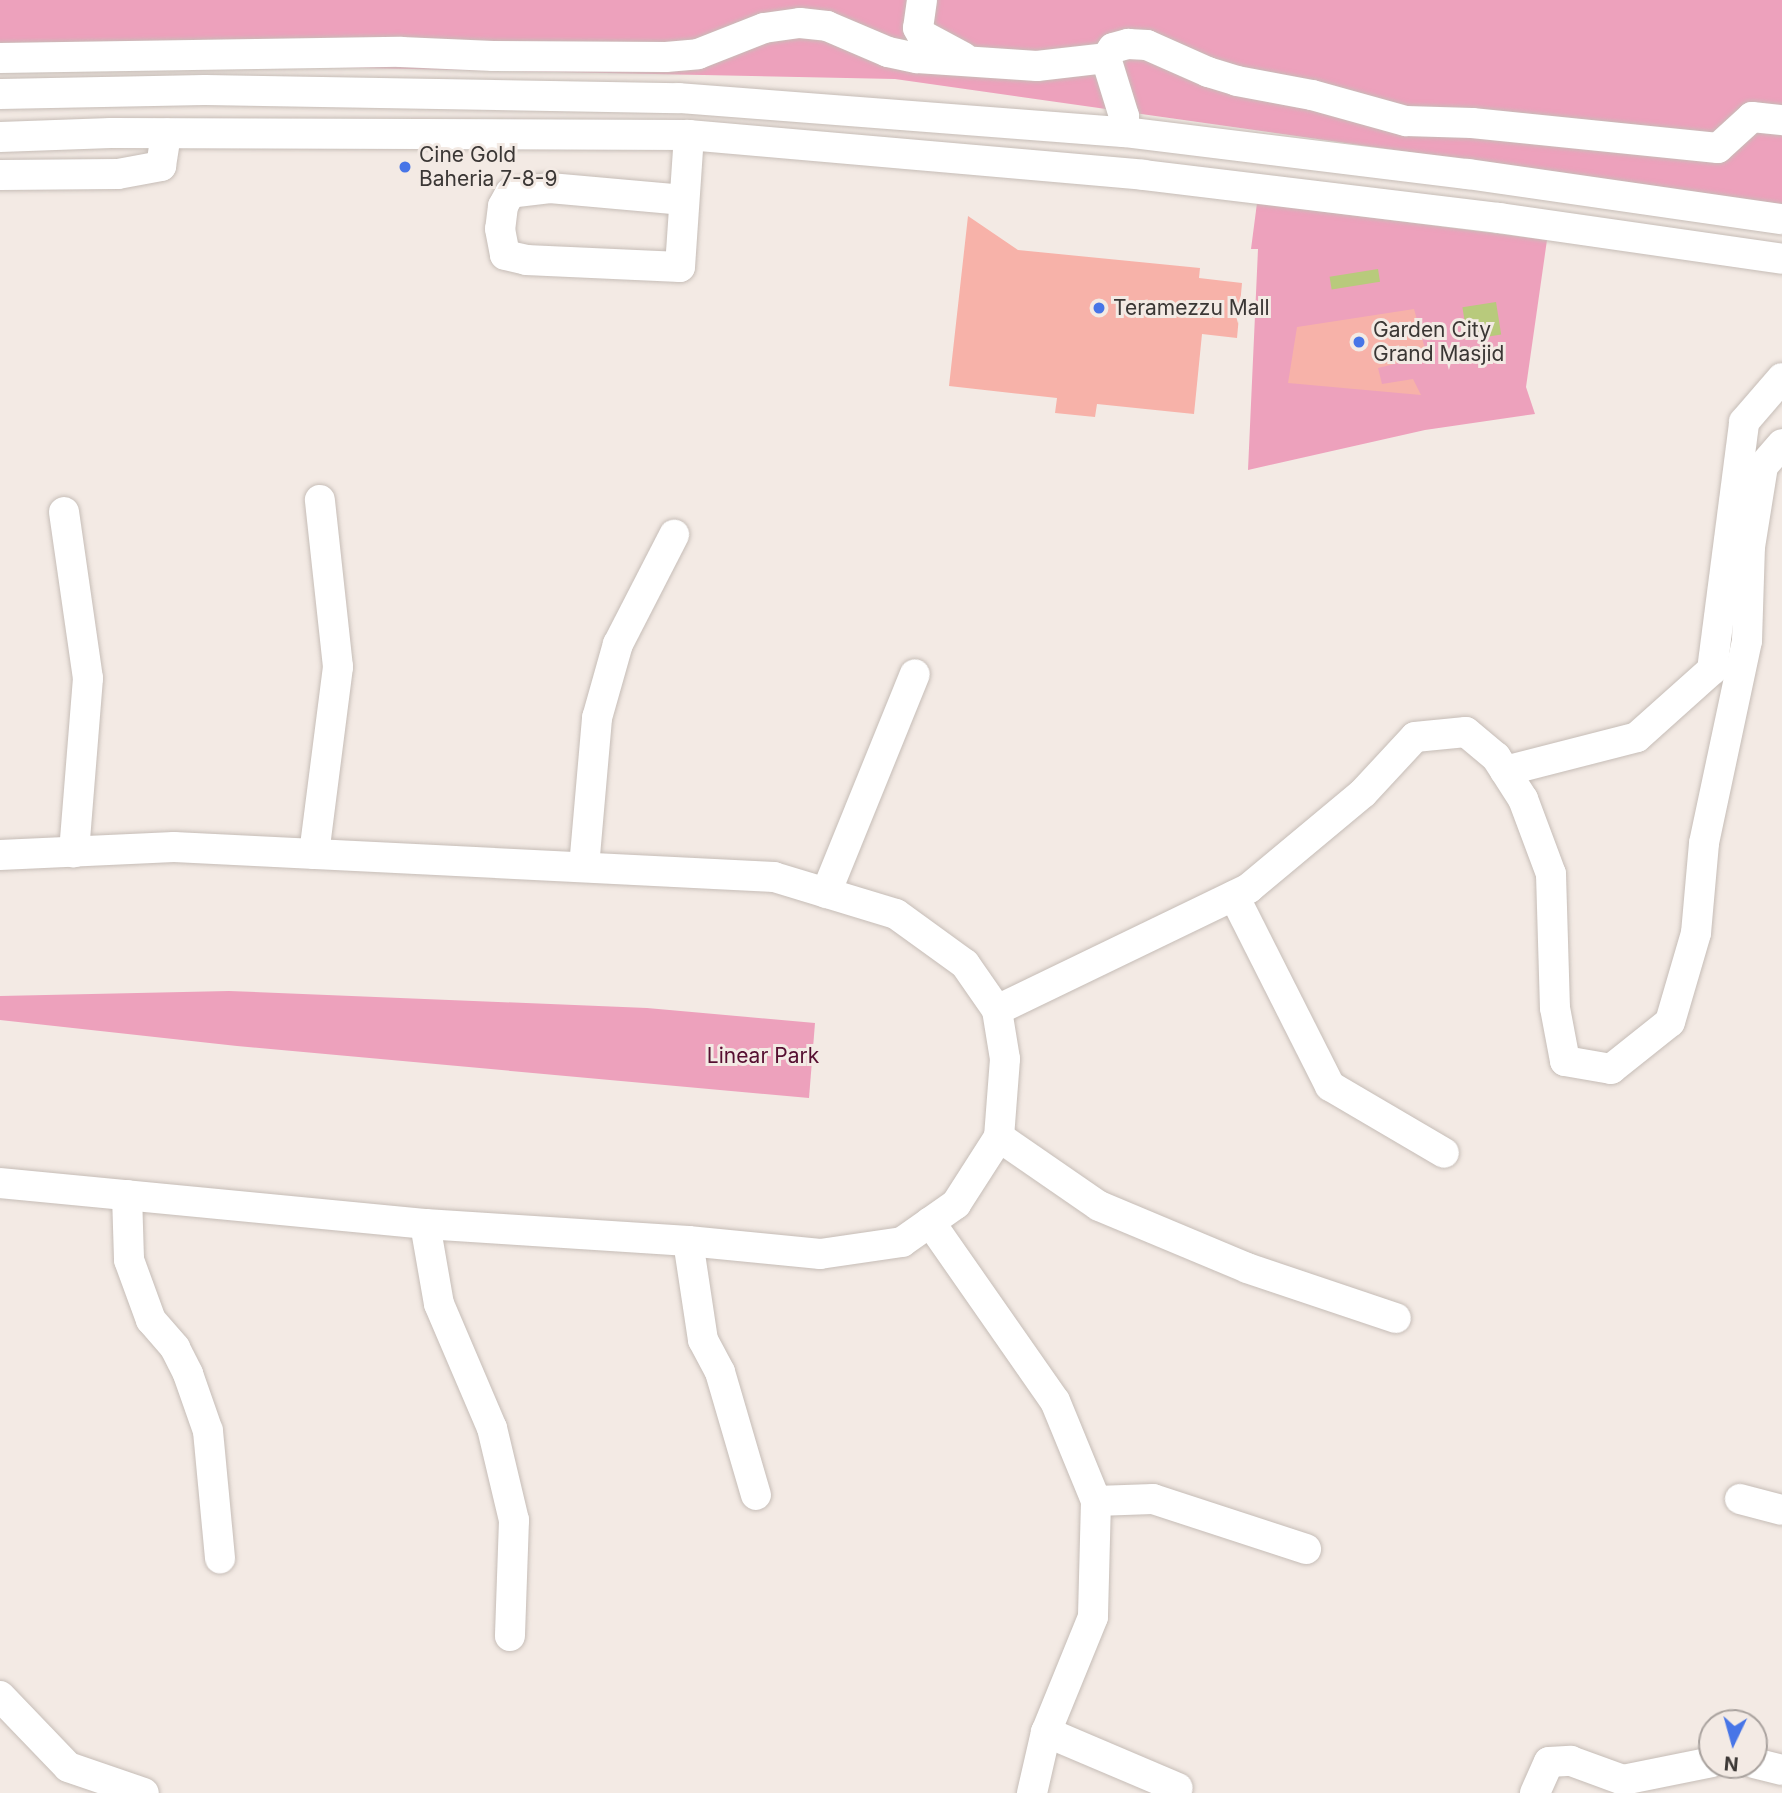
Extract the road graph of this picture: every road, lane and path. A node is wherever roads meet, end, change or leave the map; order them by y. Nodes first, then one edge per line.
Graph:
1 (920, 14) edge
2 (836, 29) junction
3 (0, 58) edge
4 (1106, 58) junction
5 (968, 60) junction
6 (0, 94) edge
7 (532, 96) junction
8 (1782, 120) edge
9 (1124, 132) junction
10 (166, 133) junction
11 (535, 134) junction
12 (689, 135) junction
13 (0, 137) edge
14 (0, 174) edge
15 (684, 200) junction
16 (1782, 219) edge
17 (1782, 259) edge
18 (1782, 378) edge
19 (1782, 444) edge
20 (320, 500) dead end
21 (64, 512) dead end
22 (674, 535) dead end
23 (915, 674) dead end
24 (1505, 771) junction
25 (74, 852) junction
26 (314, 854) junction
27 (0, 855) edge
28 (584, 867) junction
29 (826, 893) junction
30 (1234, 896) junction
31 (997, 1010) junction
32 (999, 1137) junction
33 (1444, 1153) dead end
34 (0, 1183) edge
35 (127, 1195) junction
36 (930, 1222) junction
37 (425, 1224) junction
38 (688, 1241) junction
39 (1396, 1318) dead end
40 (756, 1495) dead end
41 (1740, 1499) dead end
42 (1096, 1501) junction
43 (1782, 1510) edge
44 (1306, 1549) dead end
45 (220, 1558) dead end
46 (510, 1636) dead end
47 (0, 1696) edge
48 (1046, 1732) junction
49 (1698, 1766) edge
50 (1620, 1787) edge
51 (1178, 1788) dead end
52 (144, 1793) edge
53 (1032, 1793) edge
54 (1535, 1793) edge

1 - 2 street
1 - 5 street
2 - 3 street
2 - 5 street
4 - 5 street
4 - 8 street
4 - 9 street
6 - 7 street
7 - 9 street
7 - 11 street
9 - 16 street
10 - 11 street
10 - 13 street
10 - 14 street
11 - 12 street
12 - 15 street
12 - 17 street
15 - 15 street
18 - 24 street
19 - 24 street
20 - 26 street
21 - 25 street
22 - 28 street
23 - 29 street
24 - 30 street
25 - 26 street
25 - 27 street
26 - 28 street
28 - 29 street
29 - 31 street
30 - 31 street
30 - 33 street
31 - 32 street
32 - 36 street
32 - 39 street
34 - 35 street
35 - 37 street
35 - 45 street
36 - 38 street
36 - 42 street
37 - 38 street
37 - 46 street
38 - 40 street
41 - 43 street
42 - 44 street
42 - 48 street
47 - 52 street
48 - 51 street
48 - 53 street
49 - 50 street
50 - 54 street

